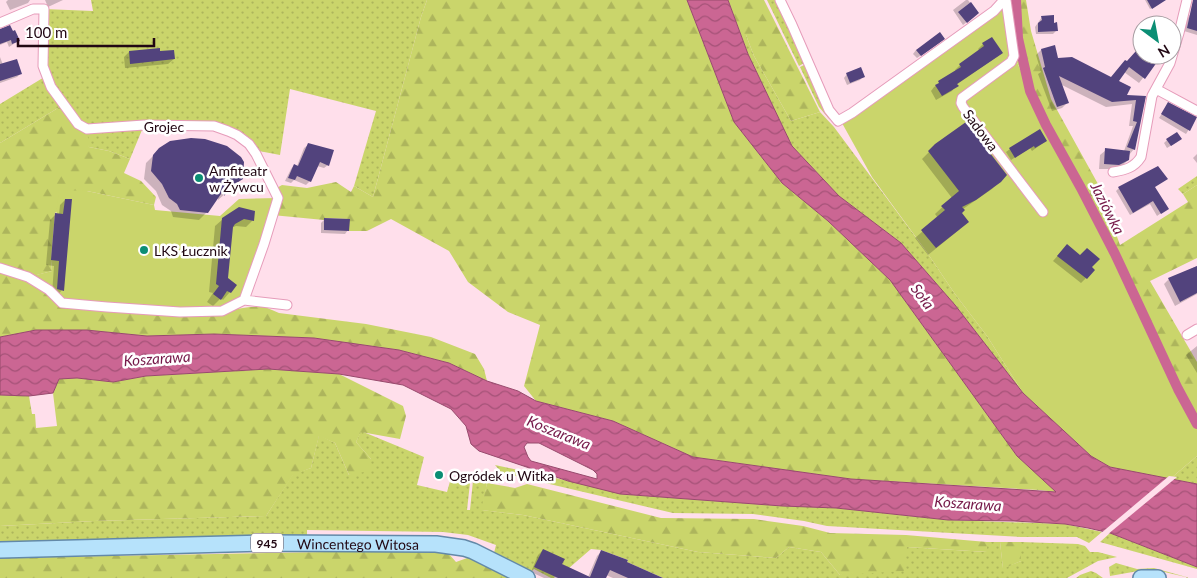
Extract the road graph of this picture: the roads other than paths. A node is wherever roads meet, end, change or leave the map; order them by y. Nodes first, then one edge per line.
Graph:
1 (780, 0) edge
2 (1005, 0) edge
3 (1184, 2) edge
4 (0, 22) edge
5 (1156, 89) junction
6 (1197, 111) edge
7 (1113, 172) dead end
8 (1043, 212) dead end
9 (0, 268) edge
10 (244, 300) junction
11 (288, 305) dead end
12 (1197, 329) edge
13 (1187, 335) dead end
14 (0, 550) edge
15 (527, 578) edge
16 (1141, 578) edge
17 (1158, 578) edge

1 - 2 street, Sadowa
2 - 8 street, Sadowa
3 - 5 street
4 - 10 street, Grojec
5 - 6 street
5 - 7 street
9 - 10 street
10 - 11 street
12 - 13 street
14 - 15 main road, Wincentego Witosa / 945
16 - 17 main road

